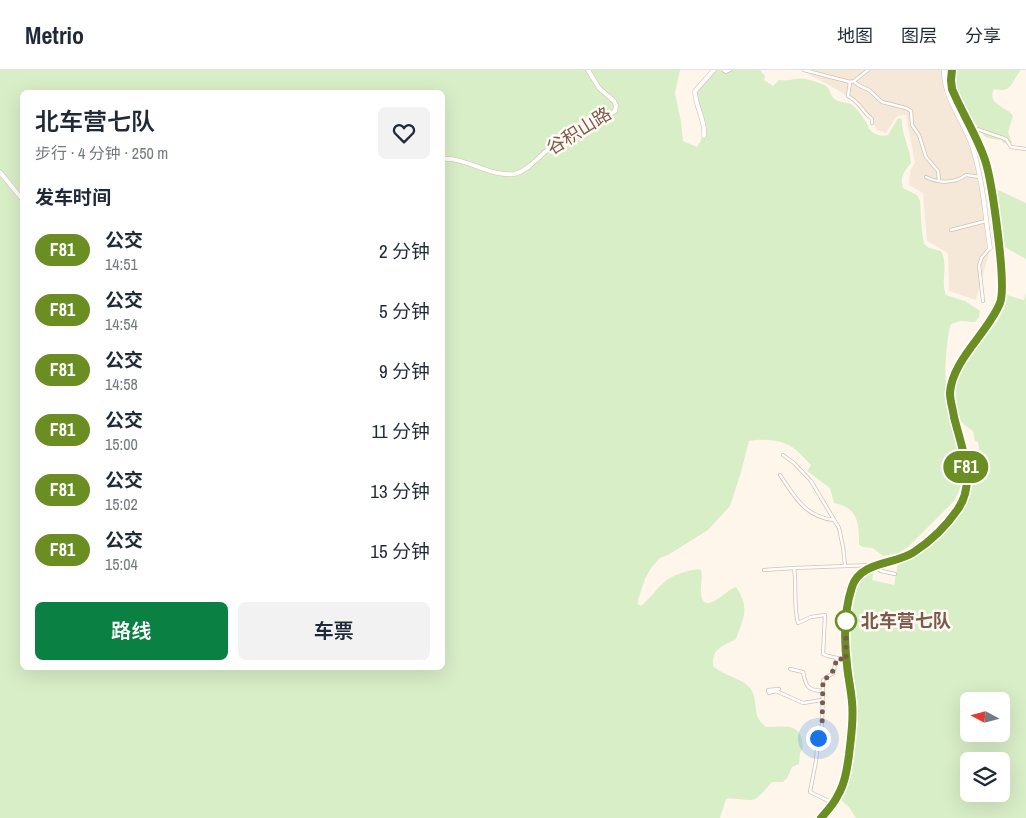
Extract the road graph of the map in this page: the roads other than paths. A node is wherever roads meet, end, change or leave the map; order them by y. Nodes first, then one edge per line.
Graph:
1 (588, 70) edge
2 (714, 70) edge
3 (723, 70) edge
4 (730, 70) edge
5 (804, 70) edge
6 (868, 70) edge
7 (938, 70) edge
8 (952, 70) edge
9 (944, 71) edge
10 (852, 82) junction
11 (872, 123) dead end
12 (970, 127) junction
13 (704, 136) dead end
14 (1026, 149) edge
15 (445, 159) edge
16 (0, 172) edge
17 (926, 177) dead end
18 (980, 177) junction
19 (939, 181) junction
20 (20, 197) edge
21 (986, 221) junction
22 (951, 230) dead end
23 (990, 248) joint
24 (984, 301) dead end
25 (783, 455) dead end
26 (780, 475) dead end
27 (834, 520) junction
28 (844, 565) junction
29 (875, 566) junction
30 (794, 568) junction
31 (764, 570) dead end
32 (895, 574) dead end
33 (837, 658) junction
34 (846, 660) junction
35 (790, 669) dead end
36 (779, 689) dead end
37 (822, 691) junction
38 (822, 700) junction
39 (833, 803) junction
40 (821, 818) edge

1 - 15 street, 谷积山路
2 - 13 street
3 - 4 street
5 - 10 street
6 - 10 street
7 - 9 street
8 - 12 main road
9 - 18 street
10 - 11 street
10 - 19 street
12 - 14 street
12 - 29 main road
16 - 20 street
17 - 19 street
18 - 19 street
18 - 21 street
21 - 22 street
21 - 23 street
23 - 24 street
25 - 27 street
26 - 27 street
27 - 28 street
28 - 29 street
28 - 30 street
29 - 32 street
29 - 34 main road
30 - 31 street
30 - 33 street
33 - 34 street
33 - 37 street
34 - 39 main road
35 - 37 street
36 - 38 street
37 - 38 street
38 - 39 street
39 - 40 main road

